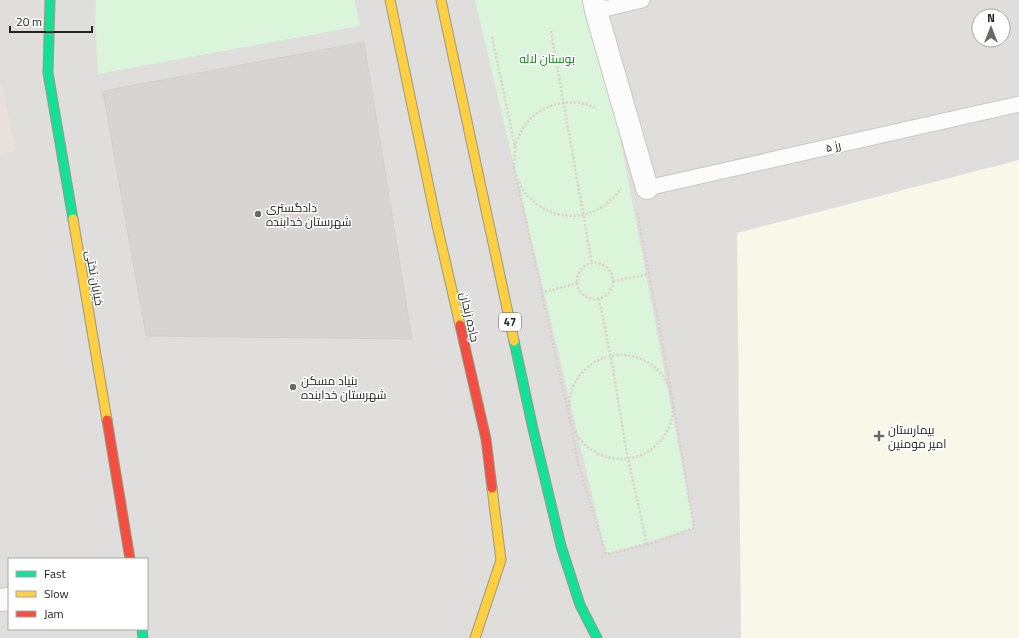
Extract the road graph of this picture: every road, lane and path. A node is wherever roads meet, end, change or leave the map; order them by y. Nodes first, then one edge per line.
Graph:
1 (50, 0) edge
2 (390, 0) edge
3 (441, 0) edge
4 (642, 0) edge
5 (595, 6) edge
6 (551, 31) dead end
7 (492, 37) dead end
8 (564, 103) junction
9 (1019, 104) edge
10 (602, 111) dead end
11 (515, 147) junction
12 (514, 167) junction
13 (623, 184) dead end
14 (642, 197) junction
15 (584, 215) junction
16 (592, 264) junction
17 (650, 274) junction
18 (613, 281) junction
19 (578, 283) junction
20 (541, 293) junction
21 (598, 299) junction
22 (611, 357) junction
23 (672, 396) junction
24 (569, 416) junction
25 (647, 545) junction
26 (130, 558) edge
27 (475, 638) edge
28 (597, 638) edge

1 - 26 main road, خیابان تختی
2 - 27 main road, جاده زنجان
3 - 28 main road, 47
4 - 5 lane
5 - 14 street
6 - 8 path
7 - 11 path
8 - 10 path
8 - 11 path
8 - 15 path
9 - 14 lane, رز ۵
11 - 12 path
12 - 15 path
12 - 20 path
13 - 15 path
14 - 17 path
15 - 16 path
16 - 18 path
16 - 19 path
17 - 18 path
17 - 23 path
18 - 21 path
19 - 20 path
19 - 21 path
20 - 24 path
21 - 22 path
22 - 23 path
22 - 24 path
22 - 25 path
23 - 24 path
23 - 25 path
24 - 25 path

